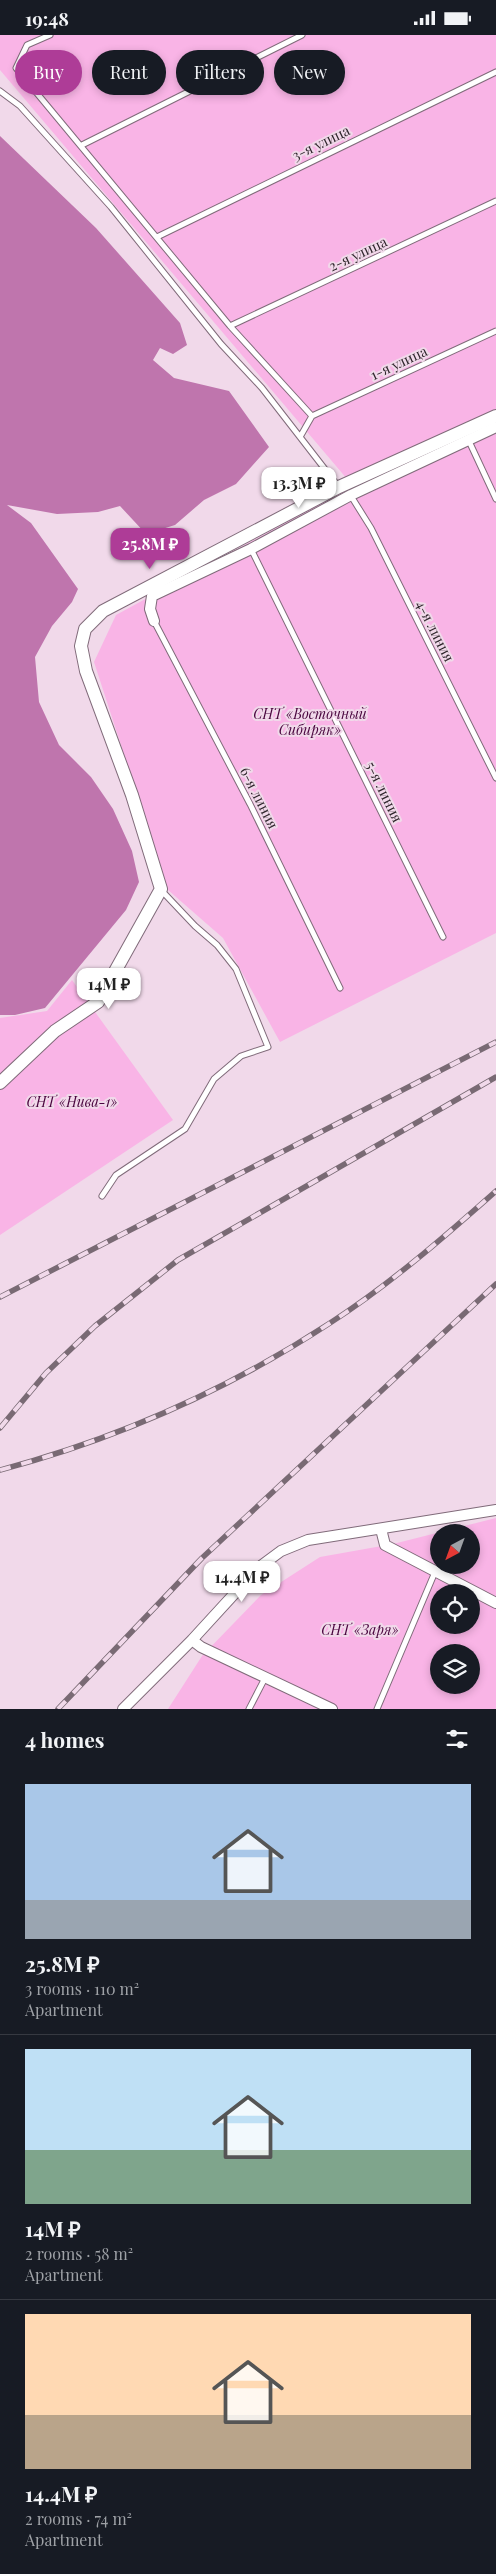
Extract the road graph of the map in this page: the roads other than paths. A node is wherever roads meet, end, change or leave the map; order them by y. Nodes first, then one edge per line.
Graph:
1 (50, 35) edge
2 (302, 35) edge
3 (496, 71) edge
4 (0, 91) edge
5 (82, 145) junction
6 (496, 201) edge
7 (157, 237) junction
8 (230, 326) junction
9 (496, 331) edge
10 (312, 416) junction
11 (496, 416) edge
12 (496, 427) edge
13 (300, 437) junction
14 (467, 439) junction
15 (339, 487) junction
16 (351, 495) junction
17 (496, 499) edge
18 (251, 549) junction
19 (154, 621) joint
20 (496, 778) edge
21 (161, 889) junction
22 (443, 937) dead end
23 (340, 988) dead end
24 (0, 1083) edge
25 (102, 1197) dead end
26 (496, 1510) edge
27 (380, 1529) junction
28 (430, 1569) edge
29 (434, 1574) edge
30 (439, 1574) edge
31 (496, 1603) edge
32 (192, 1640) junction
33 (265, 1677) junction
34 (123, 1709) edge
35 (249, 1709) edge
36 (332, 1709) edge
37 (377, 1709) edge

1 - 5 lane
2 - 5 lane
3 - 7 lane, 3-я улица
4 - 13 lane
5 - 7 lane
6 - 8 lane, 2-я улица
7 - 8 lane
8 - 10 lane
9 - 10 lane, 1-я улица
10 - 13 lane
11 - 15 street
12 - 14 street
13 - 15 lane
14 - 16 street
14 - 17 lane
15 - 21 street
16 - 18 street
16 - 20 lane, 4-я линия
18 - 19 street
18 - 22 lane, 5-я линия
19 - 23 lane, 6-я линия
21 - 24 street
21 - 25 lane
26 - 27 street
27 - 28 street
27 - 32 street
29 - 37 lane
30 - 31 street
32 - 33 street
32 - 34 street
33 - 35 lane
33 - 36 street

